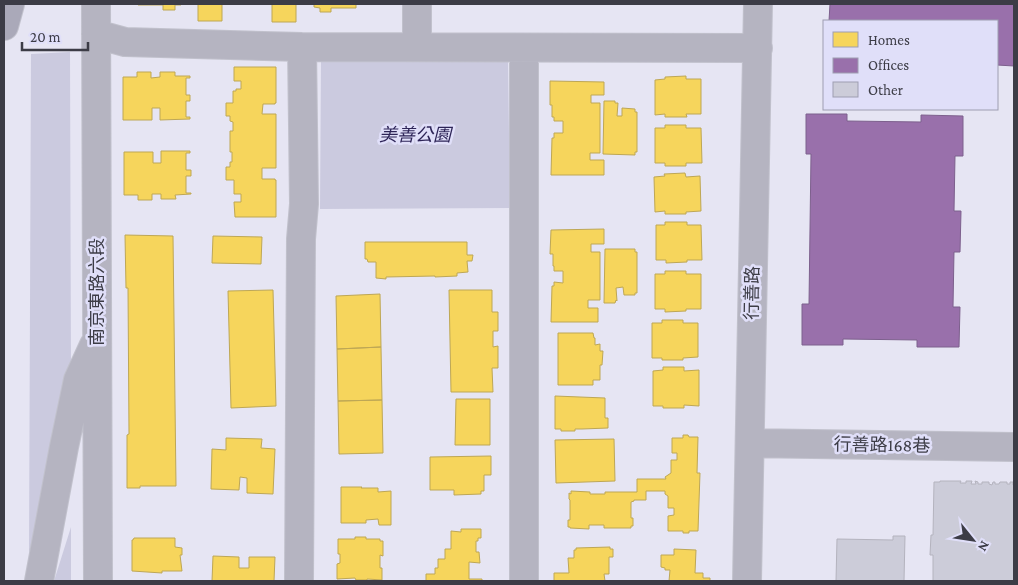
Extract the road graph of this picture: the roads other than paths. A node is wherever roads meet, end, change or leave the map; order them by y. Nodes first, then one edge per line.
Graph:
1 (10, 4) edge
2 (96, 4) edge
3 (417, 4) edge
4 (758, 4) edge
5 (4, 26) edge
6 (96, 34) junction
7 (302, 47) junction
8 (417, 47) junction
9 (524, 48) junction
10 (758, 48) junction
11 (97, 339) junction
12 (750, 443) junction
13 (1014, 447) edge
14 (39, 581) edge
15 (98, 581) edge
16 (300, 581) edge
17 (524, 581) edge
18 (747, 581) edge

1 - 5 highway
2 - 6 street, 南京東路六段
3 - 8 street
4 - 10 street, 行善路
6 - 7 street
6 - 11 street, 南京東路六段
7 - 8 street
7 - 16 street
8 - 9 street
9 - 10 street
9 - 17 street
10 - 12 street, 行善路
11 - 14 street
11 - 15 street, 南京東路六段
12 - 13 street, 行善路168巷
12 - 18 street, 行善路

